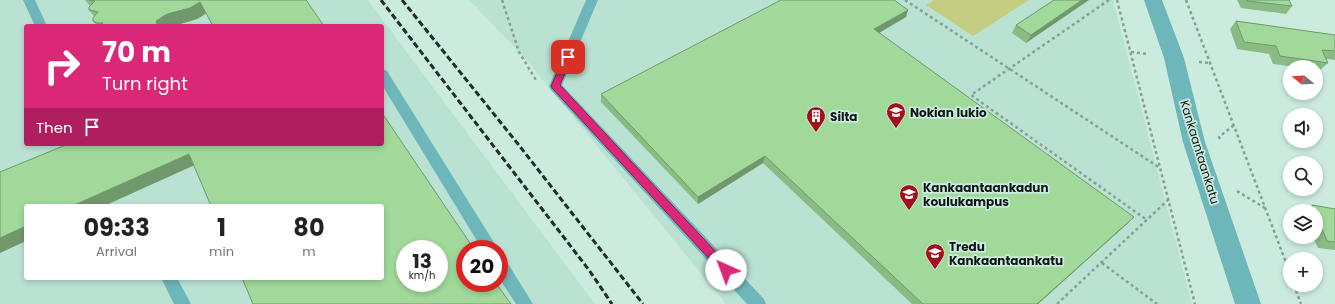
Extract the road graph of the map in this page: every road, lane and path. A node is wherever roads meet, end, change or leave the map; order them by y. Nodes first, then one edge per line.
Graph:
1 (29, 0) edge
2 (592, 0) edge
3 (905, 0) edge
4 (1109, 0) edge
5 (1117, 0) edge
6 (1153, 0) edge
7 (1186, 0) edge
8 (41, 24) edge
9 (1009, 69) junction
10 (384, 77) edge
11 (1234, 125) junction
12 (1222, 143) dead end
13 (1161, 168) junction
14 (1235, 185) dead end
15 (1169, 199) junction
16 (1266, 209) junction
17 (1147, 220) junction
18 (484, 240) edge
19 (1283, 254) edge
20 (1102, 263) junction
21 (508, 278) edge
22 (170, 280) edge
23 (1297, 292) edge
24 (184, 304) edge
25 (524, 304) edge
26 (758, 304) edge
27 (1057, 304) edge
28 (1157, 304) edge
29 (1195, 304) edge
30 (1248, 304) edge
31 (1301, 304) edge

1 - 8 lane
2 - 26 lane
3 - 9 path
4 - 9 path
5 - 13 path
6 - 30 street, Kankaantaankatu
7 - 11 path
9 - 13 path
9 - 17 path
10 - 18 lane
11 - 12 path
11 - 16 path
13 - 15 path
14 - 16 path
15 - 17 path
15 - 29 path
16 - 19 path
17 - 20 path
20 - 27 path
20 - 28 path
21 - 25 lane
22 - 24 lane
23 - 31 path

